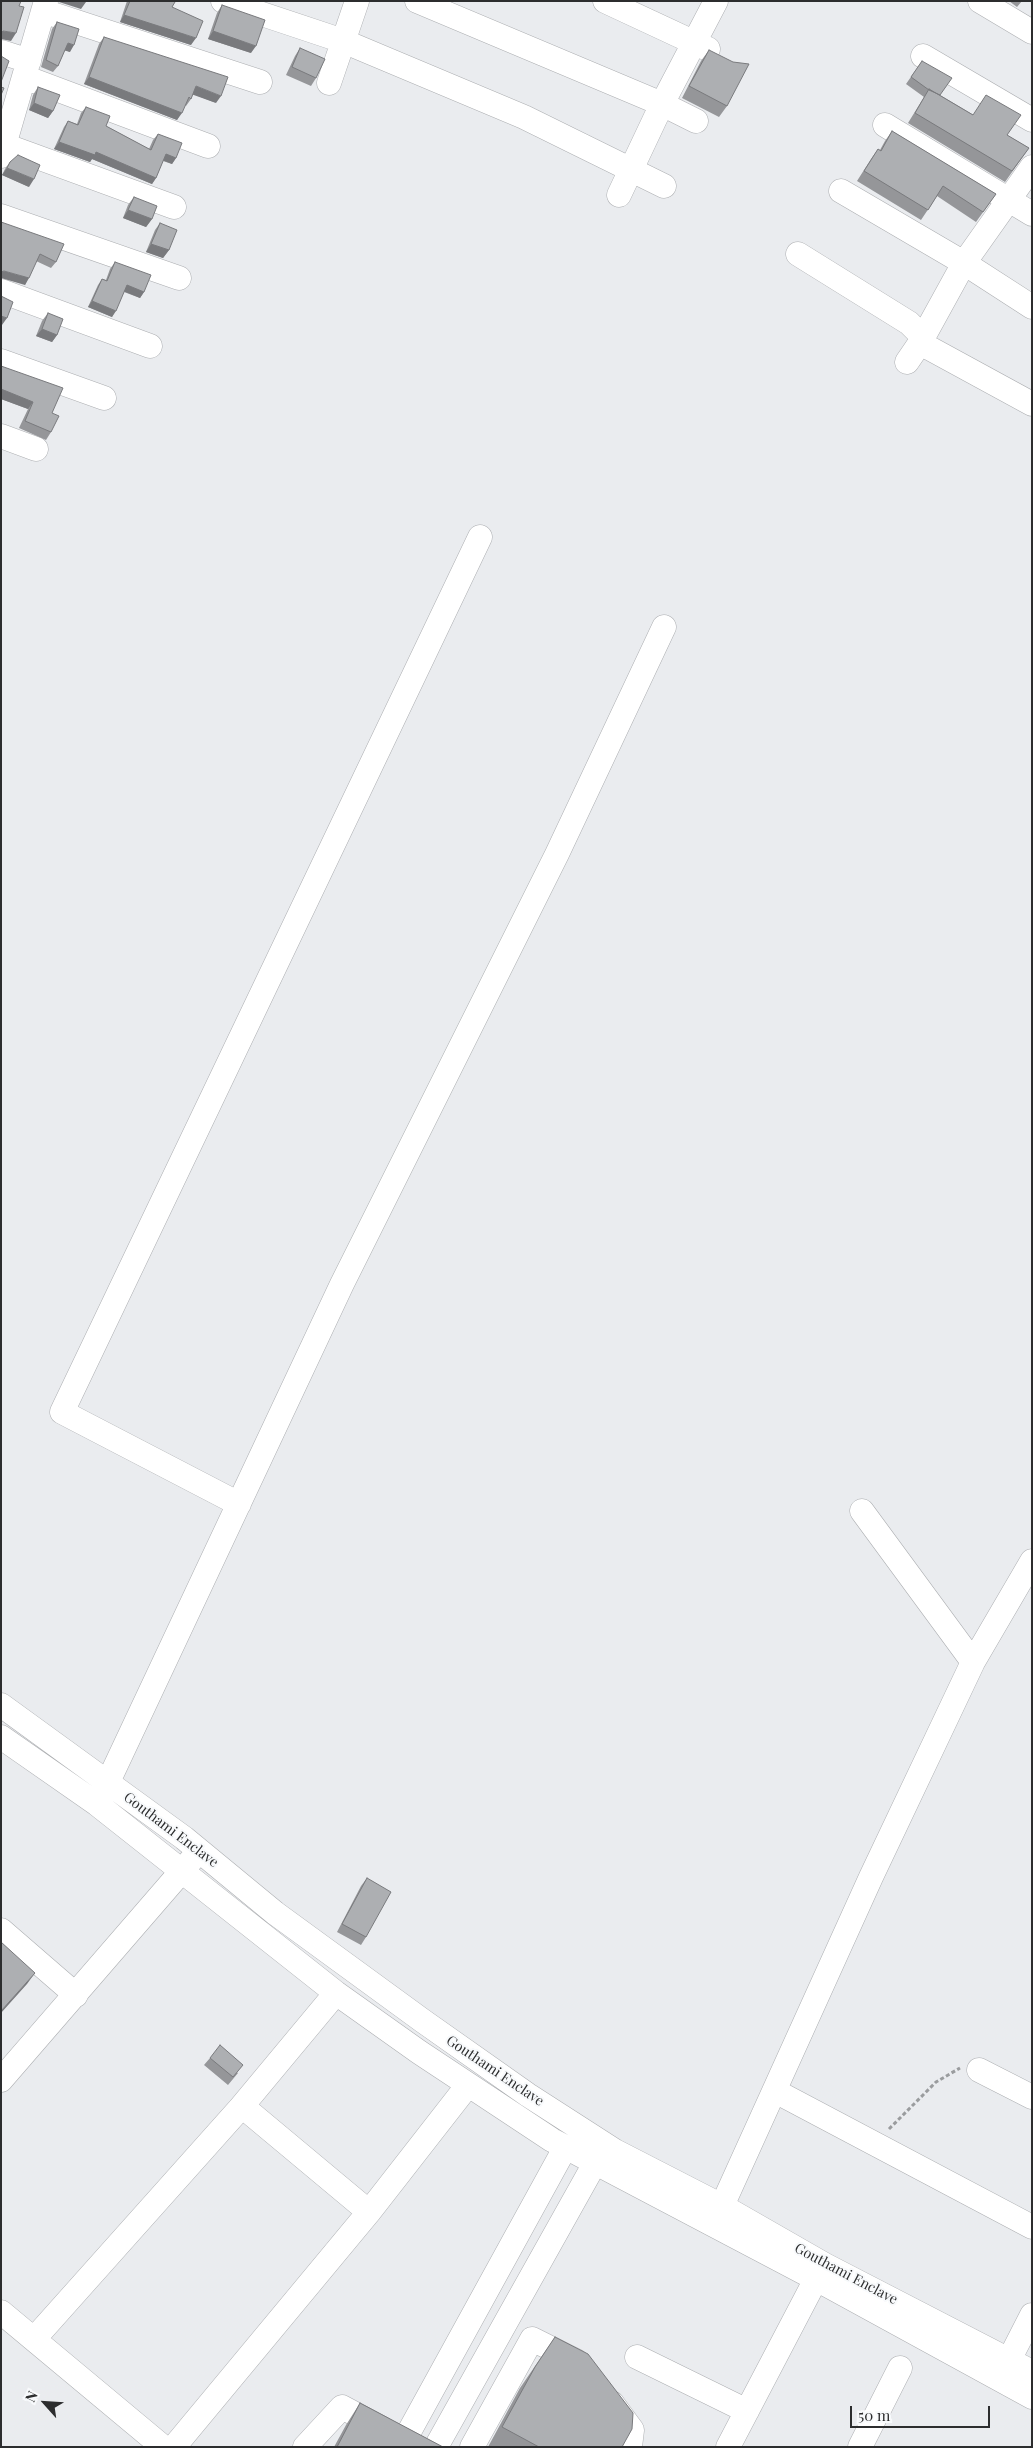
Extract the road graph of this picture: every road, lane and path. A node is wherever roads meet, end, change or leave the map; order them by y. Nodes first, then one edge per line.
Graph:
1 (223, 1) edge
2 (357, 1) edge
3 (417, 1) edge
4 (605, 1) edge
5 (716, 1) edge
6 (980, 1) edge
7 (45, 6) edge
8 (1032, 32) edge
9 (343, 40) junction
10 (694, 42) junction
11 (1, 52) edge
12 (922, 56) dead end
13 (731, 61) edge
14 (27, 69) junction
15 (260, 82) dead end
16 (329, 83) dead end
17 (662, 104) junction
18 (1032, 120) edge
19 (696, 121) dead end
20 (885, 125) dead end
21 (4, 141) edge
22 (208, 146) dead end
23 (1032, 167) edge
24 (630, 170) junction
25 (664, 186) dead end
26 (842, 191) dead end
27 (618, 195) dead end
28 (1007, 199) junction
29 (174, 207) dead end
30 (1032, 214) edge
31 (1, 216) edge
32 (798, 254) dead end
33 (964, 263) junction
34 (178, 278) dead end
35 (1, 291) edge
36 (1032, 307) edge
37 (150, 346) dead end
38 (916, 347) junction
39 (1, 361) edge
40 (104, 398) dead end
41 (1032, 404) edge
42 (1, 436) edge
43 (36, 449) dead end
44 (480, 538) dead end
45 (664, 627) dead end
46 (239, 1504) junction
47 (862, 1511) dead end
48 (1032, 1561) edge
49 (971, 1666) junction
50 (1, 1705) edge
51 (1, 1737) edge
52 (108, 1782) junction
53 (200, 1850) junction
54 (183, 1871) junction
55 (1, 1930) edge
56 (336, 1993) junction
57 (76, 1995) junction
58 (979, 2070) joint
59 (1, 2080) edge
60 (468, 2085) junction
61 (775, 2091) junction
62 (1032, 2097) edge
63 (242, 2106) junction
64 (858, 2135) junction
65 (566, 2148) junction
66 (595, 2164) junction
67 (722, 2206) junction
68 (369, 2212) junction
69 (1032, 2226) edge
70 (816, 2279) junction
71 (1, 2312) edge
72 (1032, 2315) edge
73 (34, 2340) junction
74 (638, 2357) dead end
75 (1009, 2360) junction
76 (900, 2368) dead end
77 (1032, 2372) edge
78 (1032, 2397) edge
79 (747, 2411) junction
80 (410, 2444) edge
81 (163, 2447) edge
82 (174, 2447) edge
83 (305, 2447) edge
84 (436, 2447) edge
85 (472, 2447) edge
86 (630, 2447) edge
87 (728, 2447) edge
88 (860, 2447) edge

1 - 9 street
2 - 9 street
3 - 17 street
4 - 10 street
5 - 10 street
6 - 8 street
7 - 14 street
7 - 15 street
9 - 16 street
9 - 24 street
10 - 13 street
10 - 17 street
11 - 14 street
12 - 18 street
14 - 21 street
14 - 22 street
17 - 19 street
17 - 24 street
20 - 28 street
21 - 29 street
23 - 28 street
24 - 25 street
24 - 27 street
26 - 33 street
28 - 30 street
28 - 33 street
31 - 34 street
32 - 38 street
33 - 36 street
33 - 38 street
35 - 37 street
38 - 41 street
39 - 40 street
42 - 43 street
44 - 46 street
45 - 46 street
46 - 52 street
47 - 49 street
48 - 49 street
49 - 61 street
50 - 52 street, Gouthami Enclave
51 - 54 street, Gouthami Enclave
52 - 53 street, Gouthami Enclave
53 - 54 street
53 - 67 street, Gouthami Enclave
54 - 56 street, Gouthami Enclave
54 - 57 street
55 - 57 street
56 - 60 street, Gouthami Enclave
56 - 63 street
57 - 59 street
58 - 62 street
58 - 64 path
60 - 65 street, Gouthami Enclave
60 - 68 street
61 - 64 street
61 - 67 street
63 - 68 street
63 - 73 street
64 - 69 street
65 - 66 street, Gouthami Enclave
65 - 80 street
66 - 70 street, Gouthami Enclave
66 - 84 street
67 - 75 street, Gouthami Enclave
68 - 82 street
70 - 78 street, Gouthami Enclave
70 - 79 street
71 - 73 street
72 - 75 street
73 - 81 street
74 - 79 street
75 - 77 street, Gouthami Enclave
76 - 88 street
79 - 87 street
80 - 83 street
85 - 86 street

